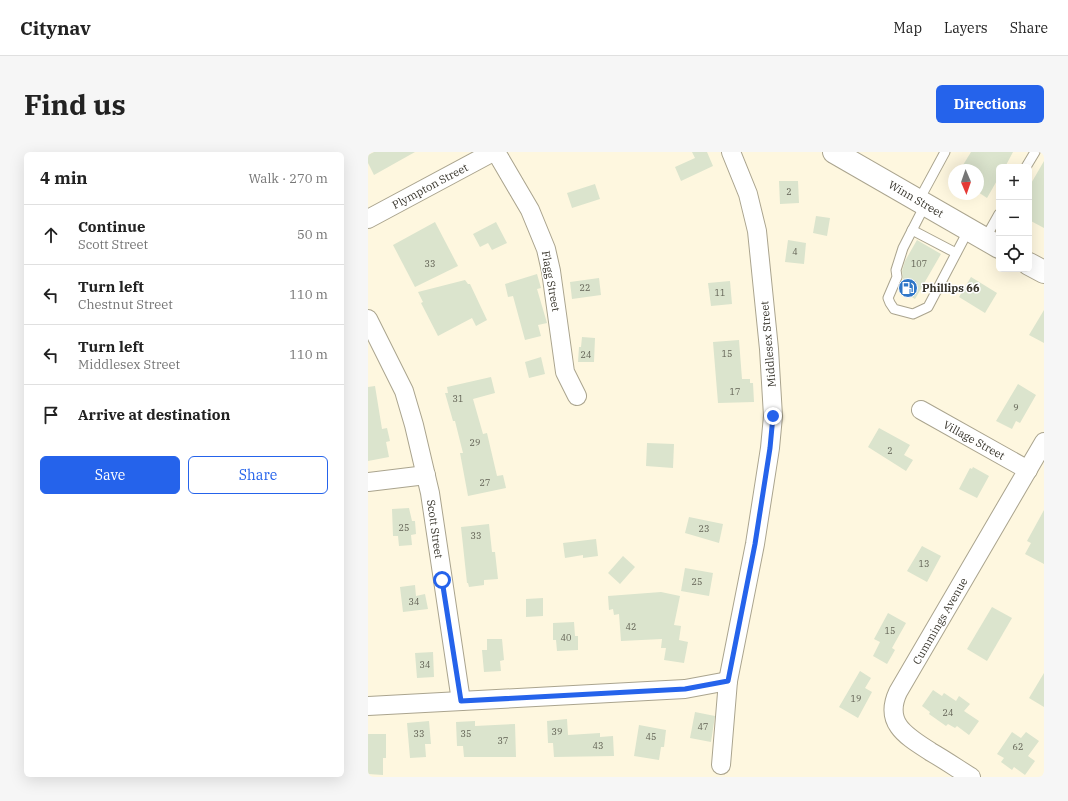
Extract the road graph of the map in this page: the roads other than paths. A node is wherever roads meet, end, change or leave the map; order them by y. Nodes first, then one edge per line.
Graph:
1 (494, 152) edge
2 (731, 152) edge
3 (945, 152) edge
4 (1035, 152) edge
5 (847, 155) edge
6 (1028, 164) edge
7 (922, 202) junction
8 (368, 219) edge
9 (996, 219) edge
10 (912, 230) junction
11 (984, 238) edge
12 (956, 253) junction
13 (1032, 266) edge
14 (1044, 272) edge
15 (368, 319) edge
16 (577, 396) dead end
17 (921, 410) dead end
18 (1044, 442) edge
19 (1028, 470) junction
20 (426, 475) junction
21 (368, 482) edge
22 (728, 681) junction
23 (461, 701) junction
24 (368, 706) edge
25 (721, 765) dead end
26 (971, 777) edge

1 - 8 street, Plympton Street
1 - 16 street, Flagg Street
2 - 22 street, Middlesex Street
3 - 7 lane
4 - 6 lane
5 - 7 main road, Winn Street
7 - 10 lane
7 - 11 main road, Winn Street
9 - 11 lane
10 - 12 lane
10 - 12 lane
11 - 12 lane
13 - 14 main road
15 - 20 street, Scott Street
17 - 19 street, Village Street
18 - 19 street, Cummings Avenue
19 - 26 street, Cummings Avenue
20 - 21 street
20 - 23 street, Scott Street
22 - 23 street
22 - 25 street, Middlesex Street
23 - 24 street

